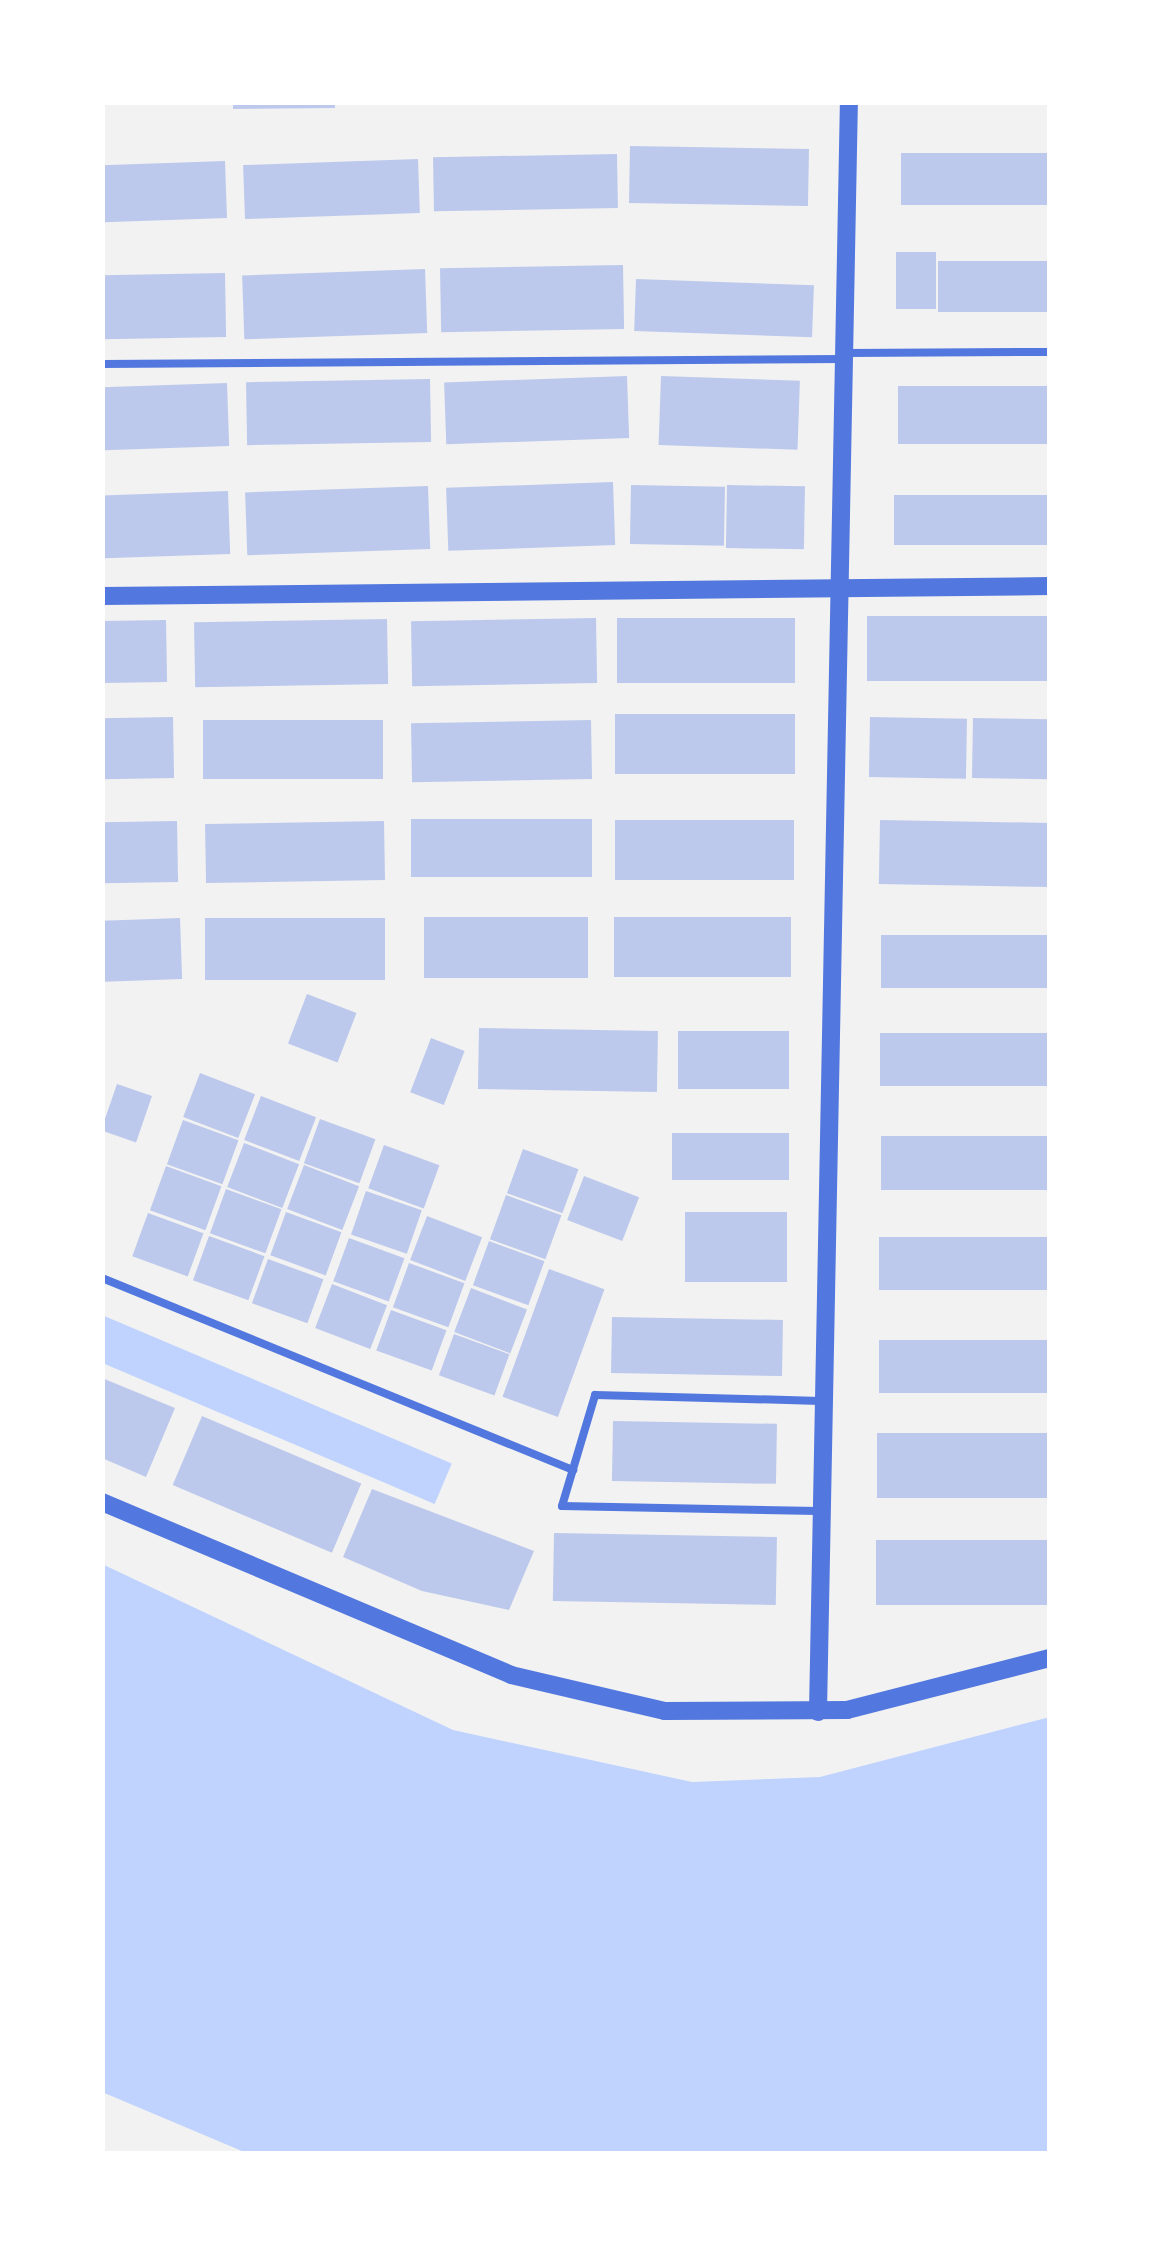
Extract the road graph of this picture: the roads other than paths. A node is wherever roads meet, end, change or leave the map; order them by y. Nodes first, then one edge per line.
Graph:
1 (849, 102) edge
2 (1050, 352) edge
3 (844, 356) junction
4 (102, 364) edge
5 (840, 583) junction
6 (1050, 586) edge
7 (102, 596) edge
8 (102, 1278) edge
9 (827, 1401) junction
10 (573, 1470) junction
11 (102, 1502) edge
12 (823, 1511) junction
13 (1050, 1658) edge
14 (818, 1712) junction

1 - 3 street
2 - 3 lane
3 - 4 lane
3 - 5 street
5 - 6 street
5 - 7 street
5 - 9 street
8 - 10 lane
9 - 10 lane
9 - 12 street
10 - 12 lane
11 - 14 street
12 - 14 street
13 - 14 street

